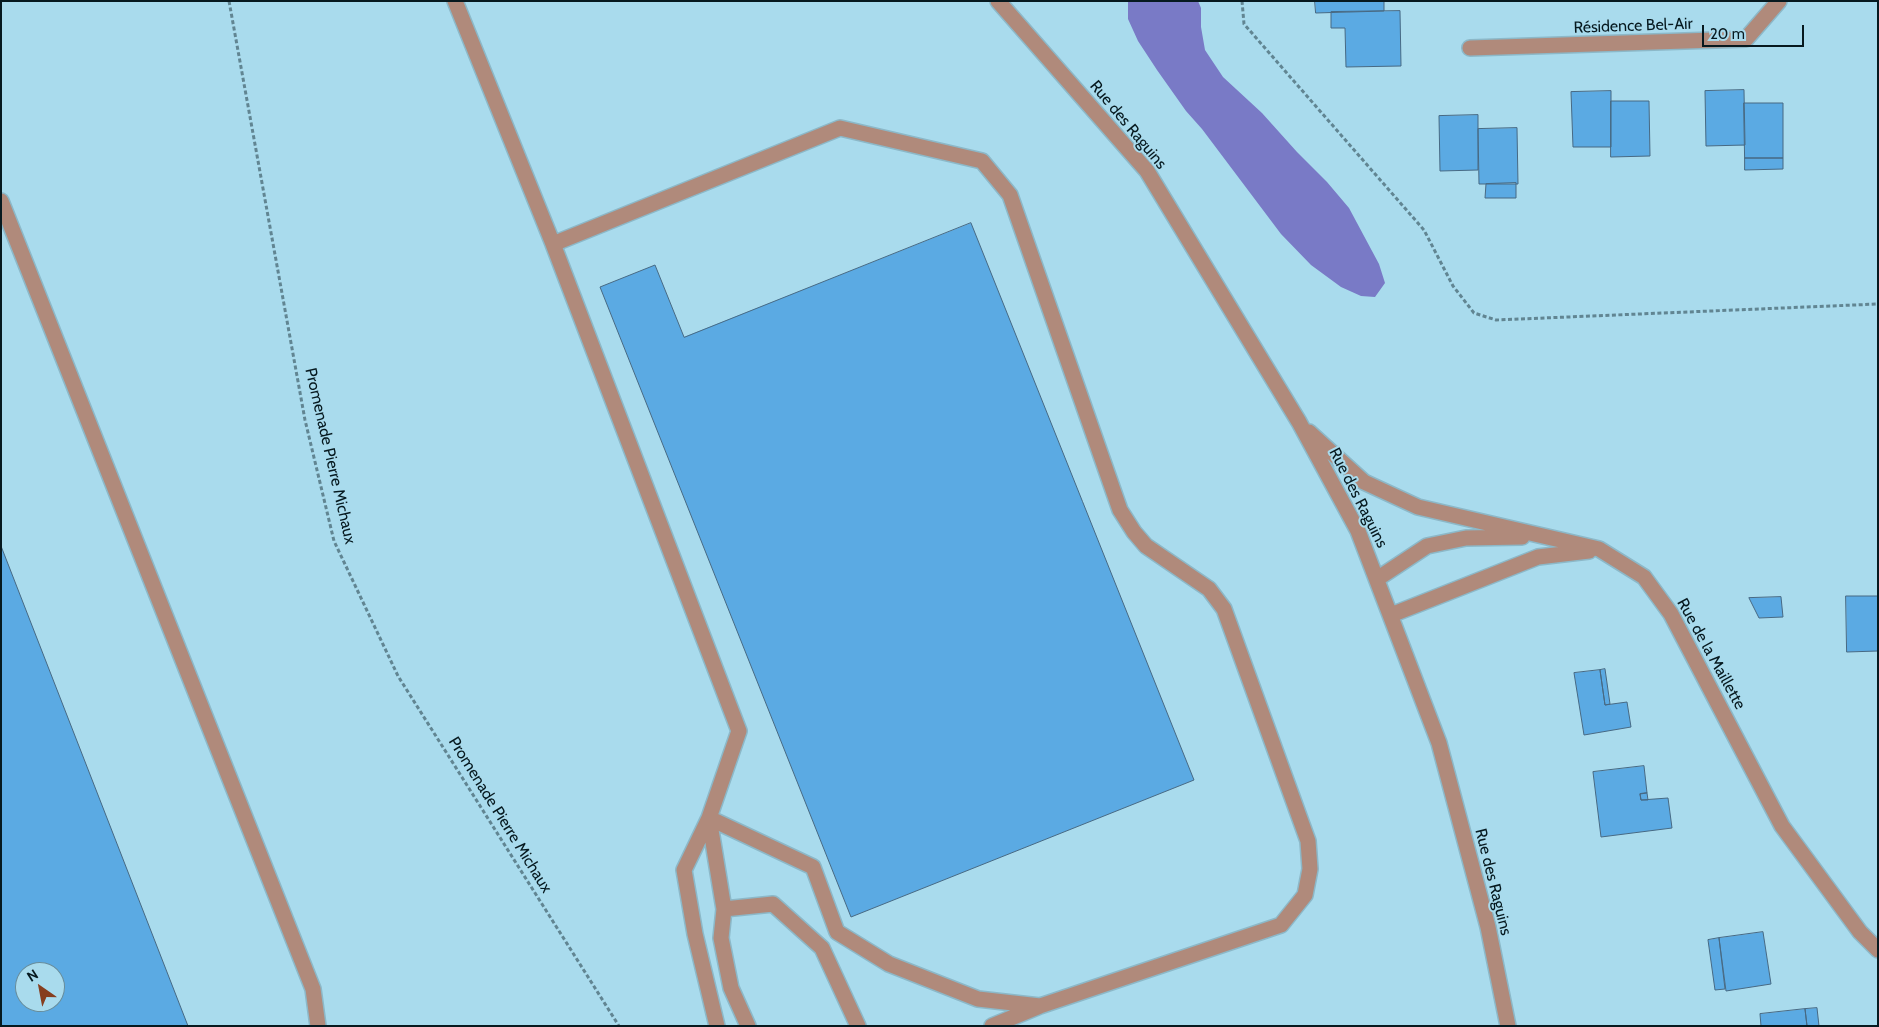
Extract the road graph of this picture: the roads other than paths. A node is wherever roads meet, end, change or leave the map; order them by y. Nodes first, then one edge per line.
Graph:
1 (455, 1) edge
2 (998, 1) edge
3 (1779, 1) edge
4 (1470, 48) dead end
5 (1, 202) edge
6 (553, 244) junction
7 (1299, 422) junction
8 (1546, 537) junction
9 (1599, 549) junction
10 (1377, 579) junction
11 (1391, 615) junction
12 (709, 818) junction
13 (724, 909) junction
14 (1878, 950) edge
15 (1040, 1006) junction
16 (318, 1026) edge
17 (717, 1026) edge
18 (748, 1026) edge
19 (858, 1026) edge
20 (992, 1026) edge
21 (1508, 1026) edge

1 - 6 street
2 - 7 street, Rue des Raguins
3 - 4 street, Résidence Bel-Air
5 - 16 street
6 - 12 street
6 - 15 street
7 - 8 street
7 - 10 street, Rue des Raguins
8 - 9 street, Rue de la Maillette
8 - 10 street
9 - 11 street
9 - 14 street, Rue de la Maillette
10 - 11 street, Rue des Raguins
11 - 21 street, Rue des Raguins
12 - 13 street
12 - 15 street
12 - 17 street
13 - 18 street
13 - 19 street
15 - 20 street

